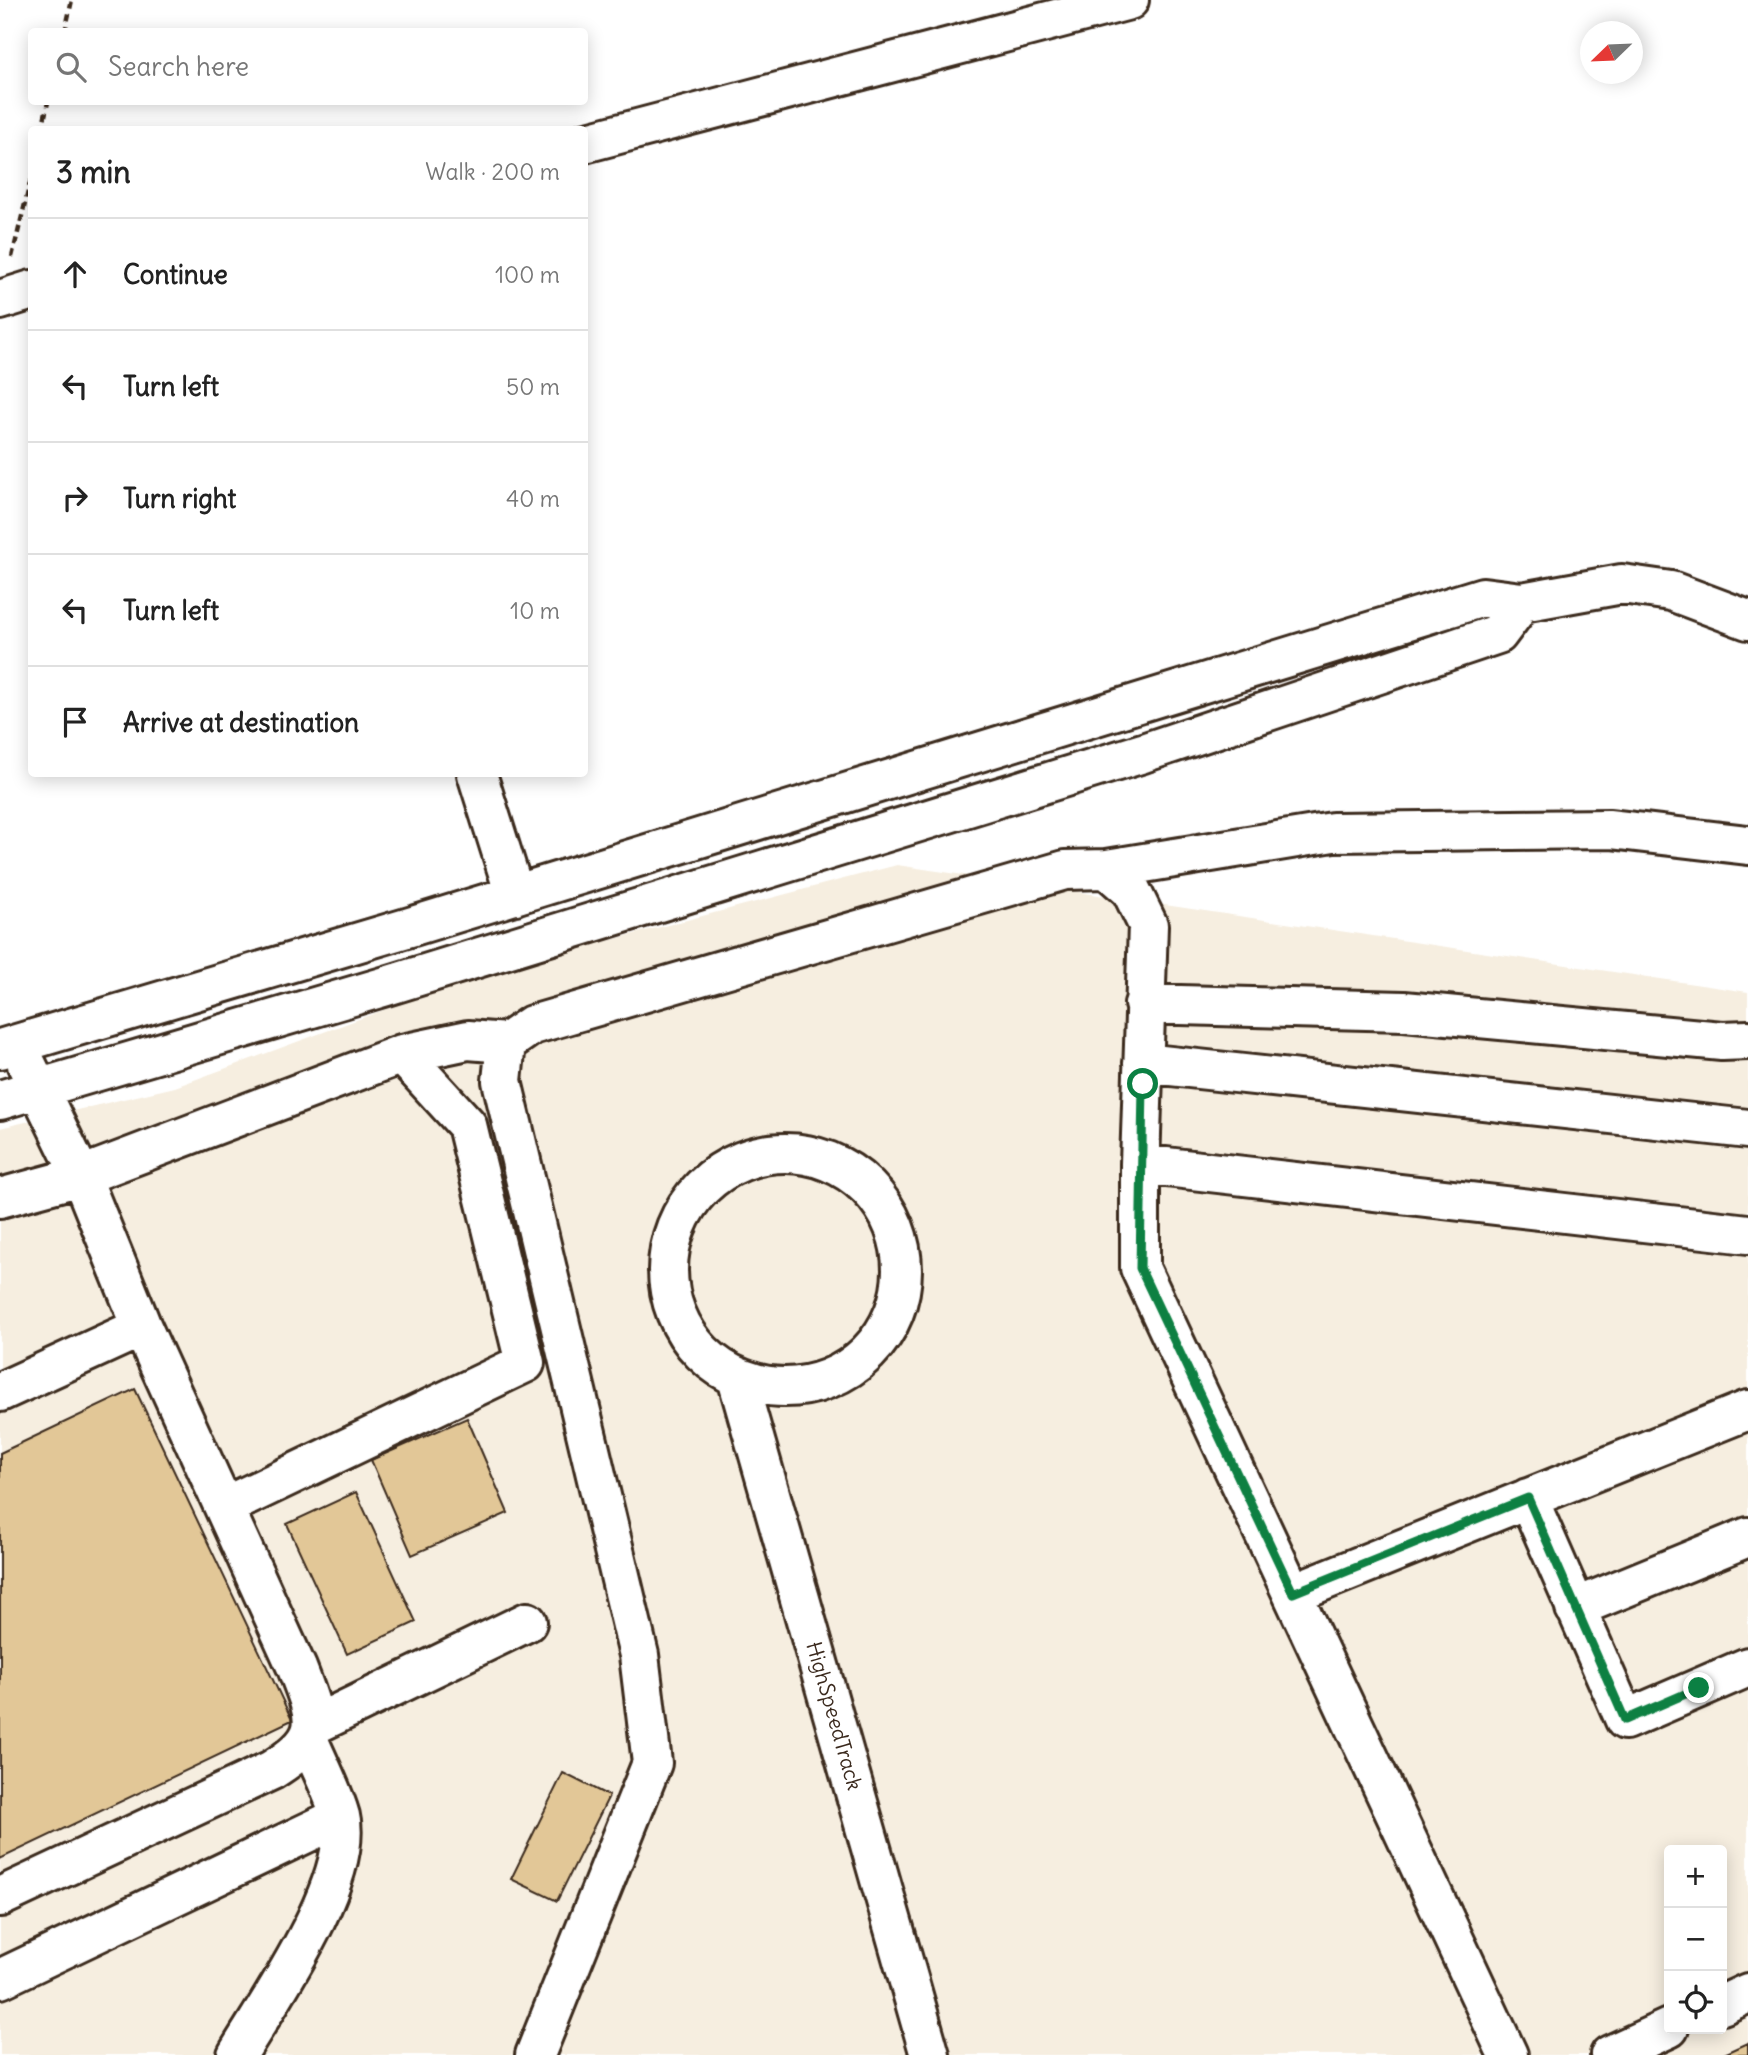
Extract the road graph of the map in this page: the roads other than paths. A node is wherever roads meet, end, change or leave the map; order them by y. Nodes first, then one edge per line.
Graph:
1 (1129, 0) edge
2 (588, 142) edge
3 (1522, 603) junction
4 (1748, 620) edge
5 (478, 777) edge
6 (1748, 845) edge
7 (1107, 869) junction
8 (569, 878) junction
9 (515, 895) junction
10 (584, 925) junction
11 (1144, 1004) junction
12 (1748, 1040) edge
13 (506, 1043) junction
14 (9, 1046) edge
15 (402, 1054) junction
16 (1143, 1063) junction
17 (36, 1089) junction
18 (0, 1100) edge
19 (1748, 1129) edge
20 (1140, 1164) junction
21 (81, 1176) junction
22 (0, 1198) edge
23 (1748, 1234) edge
24 (142, 1326) junction
25 (737, 1378) junction
26 (0, 1392) edge
27 (1748, 1410) edge
28 (1528, 1498) junction
29 (224, 1507) junction
30 (1748, 1537) edge
31 (1293, 1593) junction
32 (1575, 1608) junction
33 (527, 1622) dead end
34 (1748, 1667) edge
35 (311, 1733) junction
36 (340, 1817) junction
37 (0, 1897) edge
38 (0, 1979) edge
39 (1748, 1993) edge
40 (1727, 2002) edge
41 (1664, 2030) edge
42 (237, 2055) edge
43 (535, 2055) edge
44 (930, 2055) edge
45 (1508, 2055) edge
46 (1610, 2055) edge

1 - 2 street
3 - 4 street
3 - 8 street
3 - 10 street
5 - 9 street
6 - 7 street
7 - 11 street
7 - 13 street
8 - 9 street
8 - 10 street
9 - 14 street
10 - 17 street
11 - 12 street
11 - 16 street
13 - 15 street
13 - 43 street
14 - 17 street
15 - 21 street
15 - 29 street
16 - 19 street
16 - 20 street
17 - 18 street
17 - 21 street
20 - 23 street
20 - 31 street
21 - 22 street
21 - 24 street
24 - 26 street
24 - 29 street
25 - 25 street
25 - 44 street, HighSpeedTrack
27 - 28 street
28 - 31 street
28 - 32 street
29 - 35 street
30 - 32 street
31 - 45 street
32 - 34 street
33 - 35 street
35 - 36 street
35 - 37 street
36 - 38 street
36 - 42 street
39 - 40 street
41 - 46 street

